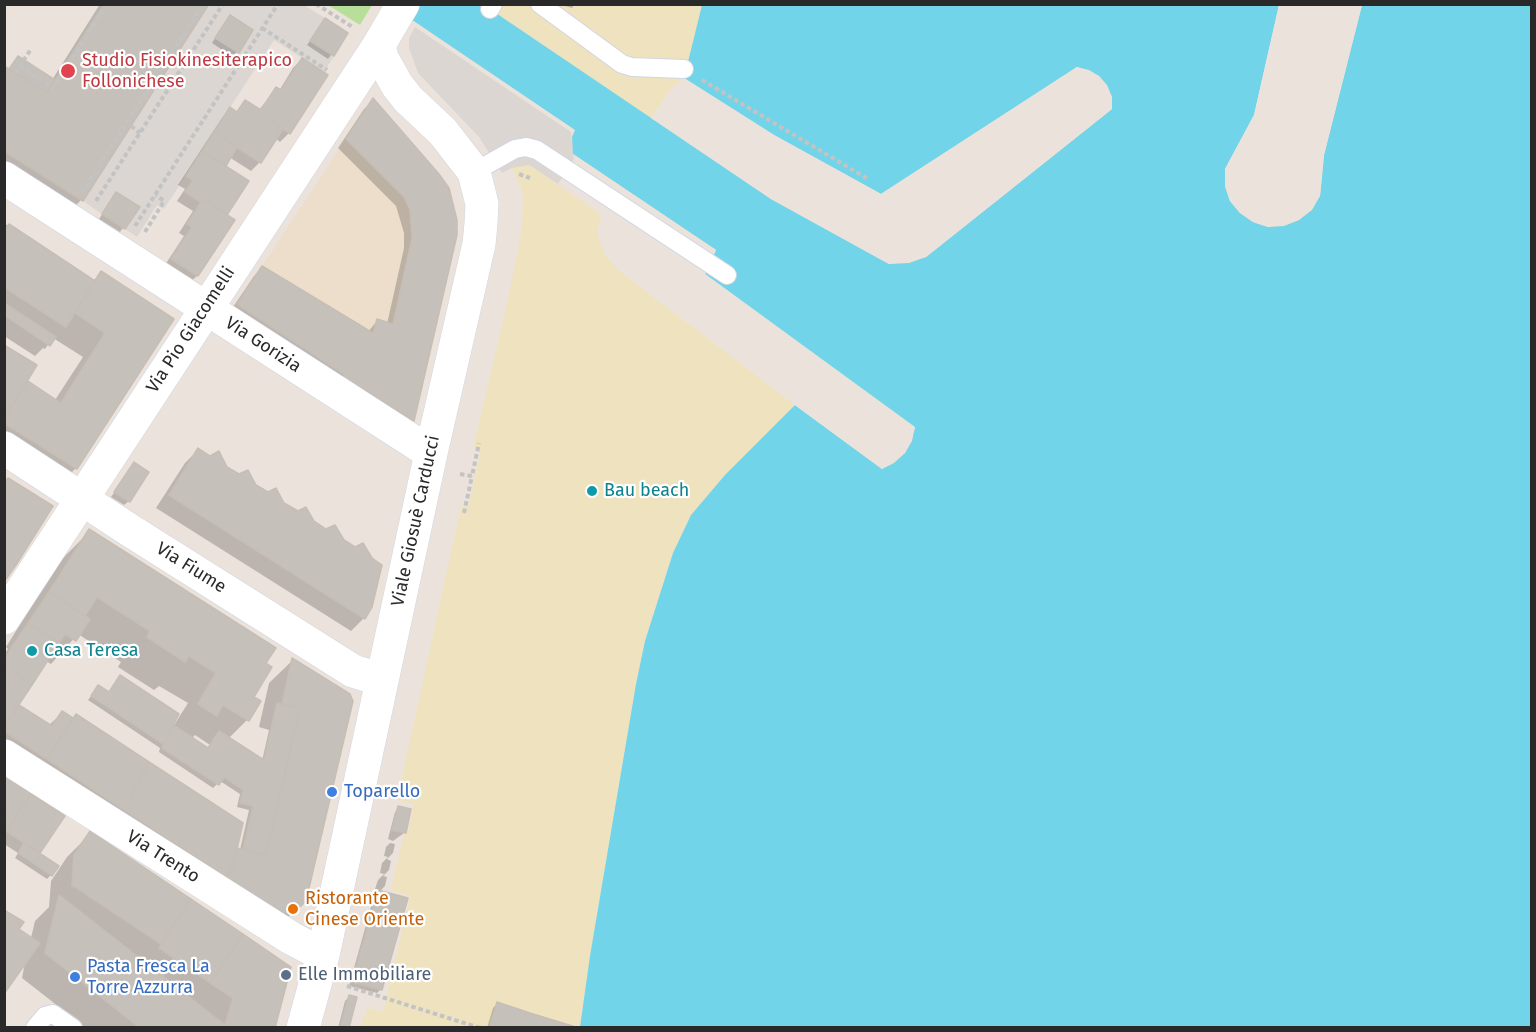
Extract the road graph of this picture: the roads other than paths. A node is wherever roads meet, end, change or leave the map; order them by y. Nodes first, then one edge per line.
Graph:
1 (540, 4) edge
2 (392, 22) edge
3 (684, 69) road end
4 (474, 171) junction
5 (4, 178) edge
6 (727, 275) dead end
7 (205, 308) junction
8 (4, 448) edge
9 (431, 453) junction
10 (82, 497) junction
11 (4, 618) edge
12 (382, 680) junction
13 (4, 756) edge
14 (323, 955) junction
15 (35, 1028) edge
16 (73, 1028) edge
17 (303, 1028) edge

1 - 3 lane
2 - 4 street, Viale Giosuè Carducci
2 - 7 street, Via Pio Giacomelli
4 - 6 lane
4 - 9 street, Viale Giosuè Carducci
5 - 7 street, Via Gorizia
7 - 9 street, Via Gorizia
7 - 10 street, Via Pio Giacomelli
8 - 10 street, Via Fiume
9 - 12 street, Viale Giosuè Carducci
10 - 11 street, Via Pio Giacomelli
10 - 12 street, Via Fiume
12 - 14 street, Viale Giosuè Carducci
13 - 14 street, Via Trento
14 - 17 street, Viale Giosuè Carducci
15 - 16 lane

